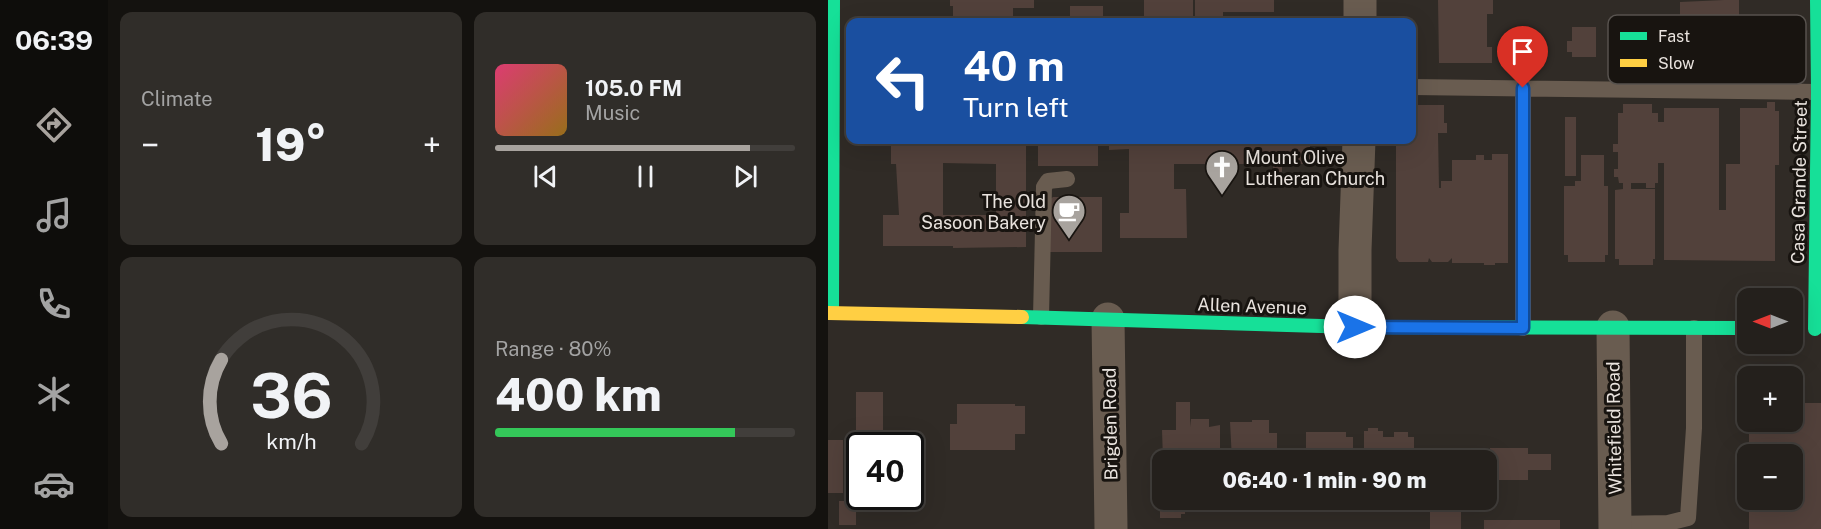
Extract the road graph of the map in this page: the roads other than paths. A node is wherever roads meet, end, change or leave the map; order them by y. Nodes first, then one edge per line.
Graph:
1 (833, 0) edge
2 (1360, 0) edge
3 (1817, 0) edge
4 (1360, 18) edge
5 (1416, 87) edge
6 (1523, 88) junction
7 (1818, 92) junction
8 (1359, 144) edge
9 (1067, 179) dead end
10 (830, 314) edge
11 (1041, 317) junction
12 (1108, 318) junction
13 (1355, 327) junction
14 (1612, 327) junction
15 (1523, 328) junction
16 (1694, 328) junction
17 (1737, 328) edge
18 (1813, 329) edge
19 (1615, 526) edge
20 (1111, 529) edge

1 - 10 street
2 - 4 street
3 - 7 street, Casa Grande Street
5 - 6 lane
6 - 7 lane
6 - 15 lane
7 - 18 street, Casa Grande Street
8 - 13 street
9 - 11 lane
10 - 11 street, Allen Avenue
11 - 12 street, Allen Avenue
12 - 13 street, Allen Avenue
12 - 20 street, Brigden Road
13 - 15 street, Allen Avenue
14 - 15 street, Allen Avenue
14 - 16 street, Allen Avenue
14 - 19 street, Whitefield Road
16 - 17 street, Allen Avenue
16 - 19 lane

